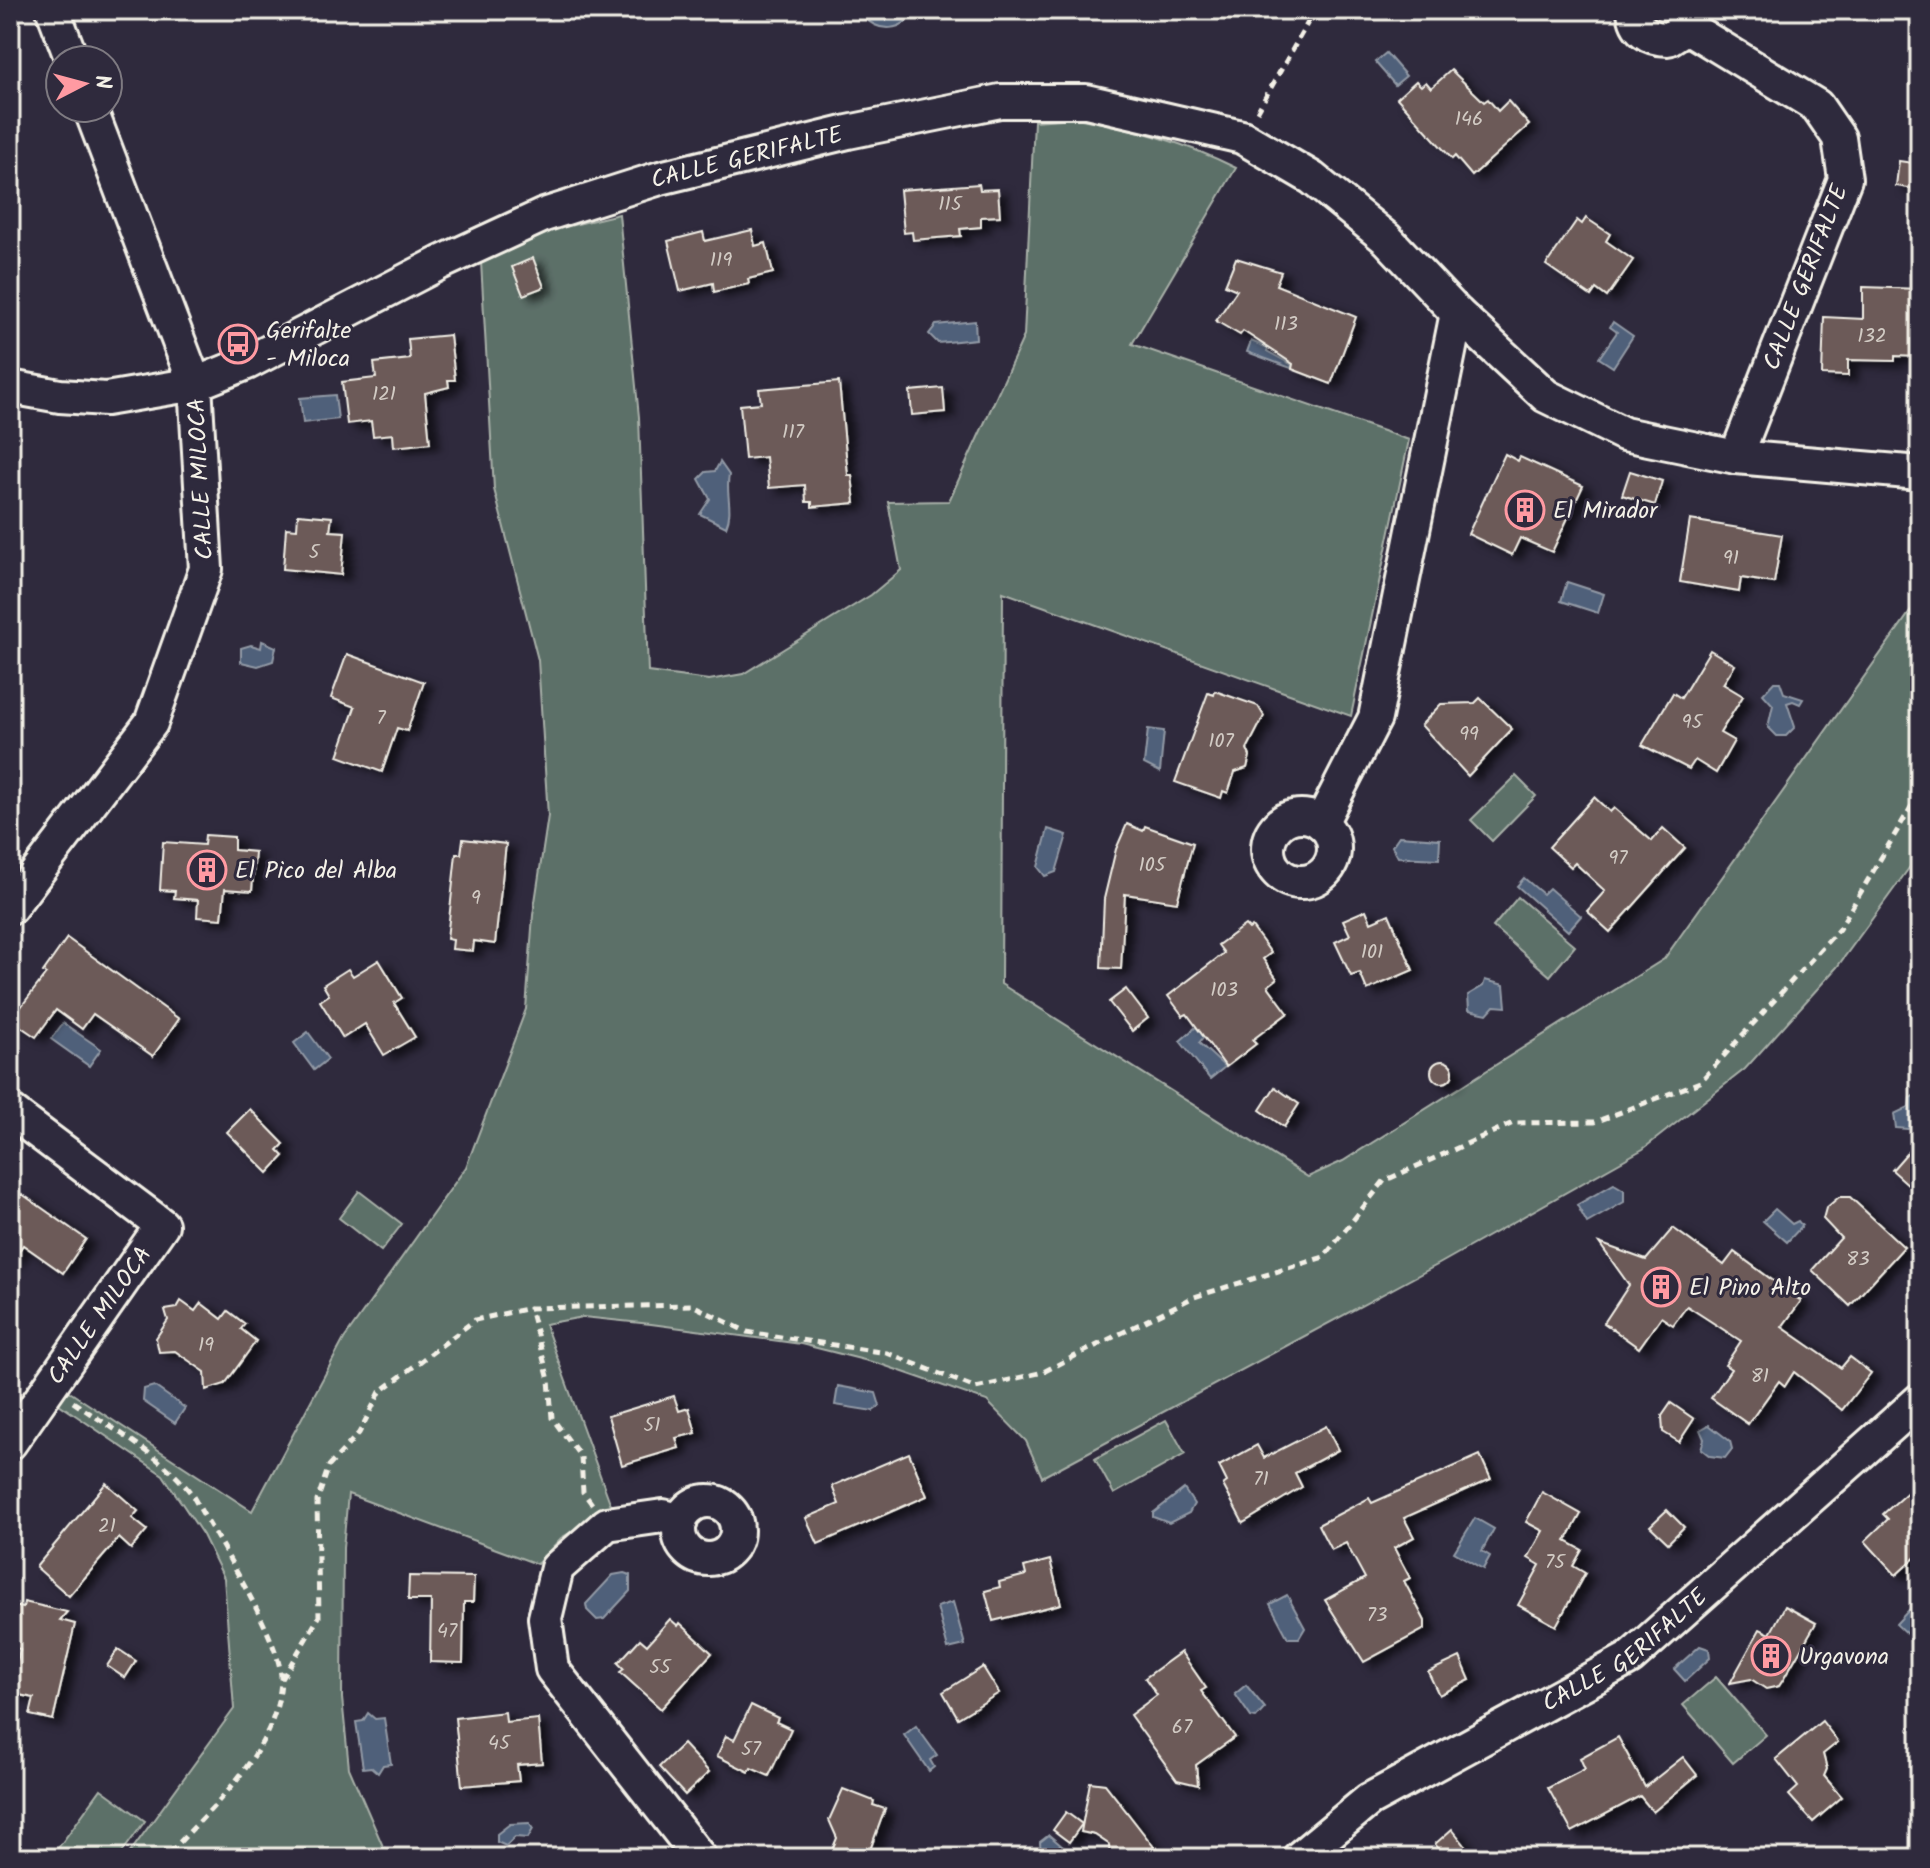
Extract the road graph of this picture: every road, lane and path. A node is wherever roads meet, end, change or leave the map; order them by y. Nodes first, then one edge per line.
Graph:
1 (53, 10) edge
2 (1315, 10) edge
3 (1634, 10) edge
4 (1689, 18) edge
5 (66, 44) edge
6 (96, 124) edge
7 (1242, 137) junction
8 (1457, 313) junction
9 (195, 384) junction
10 (10, 387) edge
11 (1736, 457) junction
12 (1920, 473) edge
13 (1920, 792) edge
14 (1321, 823) dead end
15 (10, 908) edge
16 (10, 1111) edge
17 (530, 1308) junction
18 (49, 1386) junction
19 (1920, 1400) edge
20 (10, 1443) edge
21 (681, 1521) dead end
22 (607, 1524) junction
23 (282, 1679) junction
24 (165, 1858) edge
25 (700, 1858) edge
26 (1299, 1858) edge

1 - 5 street
2 - 7 path
3 - 4 street
4 - 11 street, CALLE GERIFALTE
6 - 9 street, CALLE MILOCA
7 - 8 street, CALLE GERIFALTE
7 - 9 street, CALLE GERIFALTE
8 - 11 street, CALLE GERIFALTE
8 - 14 street
9 - 10 street, CALLE GERIFALTE
9 - 15 street, CALLE MILOCA
11 - 12 street, CALLE GERIFALTE
13 - 17 path
16 - 18 street, CALLE MILOCA
17 - 22 path
17 - 23 path
18 - 20 street, CALLE MILOCA
18 - 23 path
19 - 26 street, CALLE GERIFALTE
21 - 22 street
22 - 25 street
23 - 24 path

